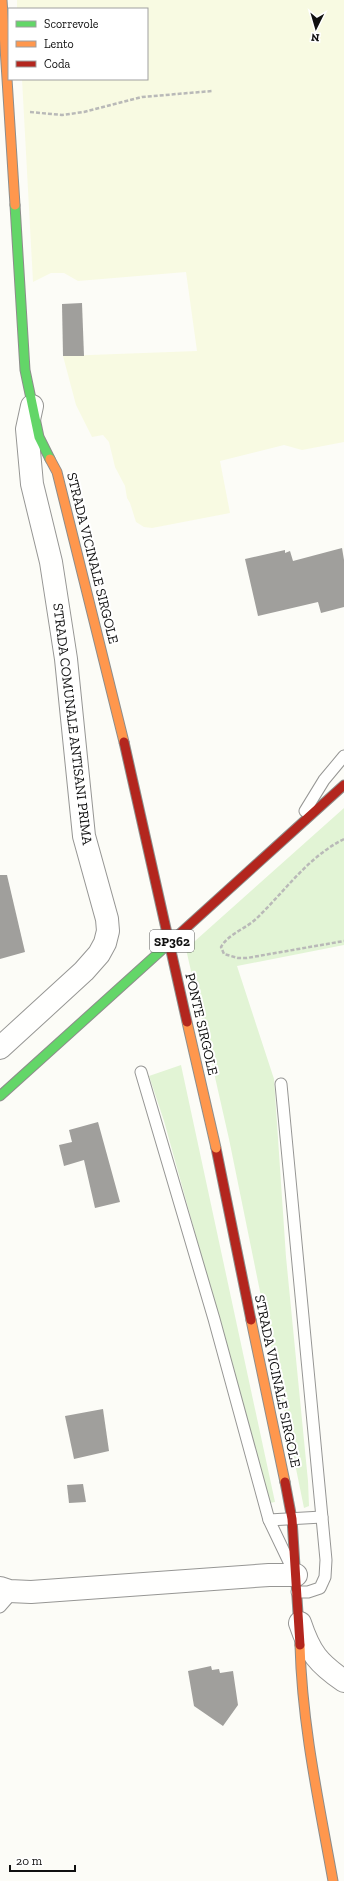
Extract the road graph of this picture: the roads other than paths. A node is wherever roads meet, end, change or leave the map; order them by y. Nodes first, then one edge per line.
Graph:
1 (2, 0) edge
2 (32, 405) junction
3 (124, 742) joint
4 (344, 756) edge
5 (344, 785) edge
6 (292, 832) junction
7 (0, 1048) edge
8 (141, 1072) dead end
9 (281, 1084) dead end
10 (0, 1096) edge
11 (216, 1148) joint
12 (322, 1517) junction
13 (292, 1519) junction
14 (269, 1520) junction
15 (296, 1584) junction
16 (3, 1595) edge
17 (300, 1622) junction
18 (325, 1674) edge
19 (303, 1691) junction
20 (332, 1881) edge

1 - 2 street, STRADA VICINALE SIRGOLE
2 - 3 street, STRADA VICINALE SIRGOLE
2 - 7 street, STRADA COMUNALE ANTISANI PRIMA
3 - 11 street, PONTE SIRGOLE, bridge
4 - 6 lane
5 - 6 street, SP362
6 - 10 street, SP362
8 - 14 lane
9 - 12 lane
11 - 13 street, STRADA VICINALE SIRGOLE
12 - 13 lane
12 - 15 lane
13 - 14 lane
13 - 15 street, STRADA VICINALE SIRGOLE
14 - 15 lane
15 - 16 street
15 - 17 street, STRADA VICINALE SIRGOLE
17 - 18 street
17 - 19 street, STRADA VICINALE SIRGOLE
18 - 19 lane
19 - 20 street, STRADA VICINALE SIRGOLE

